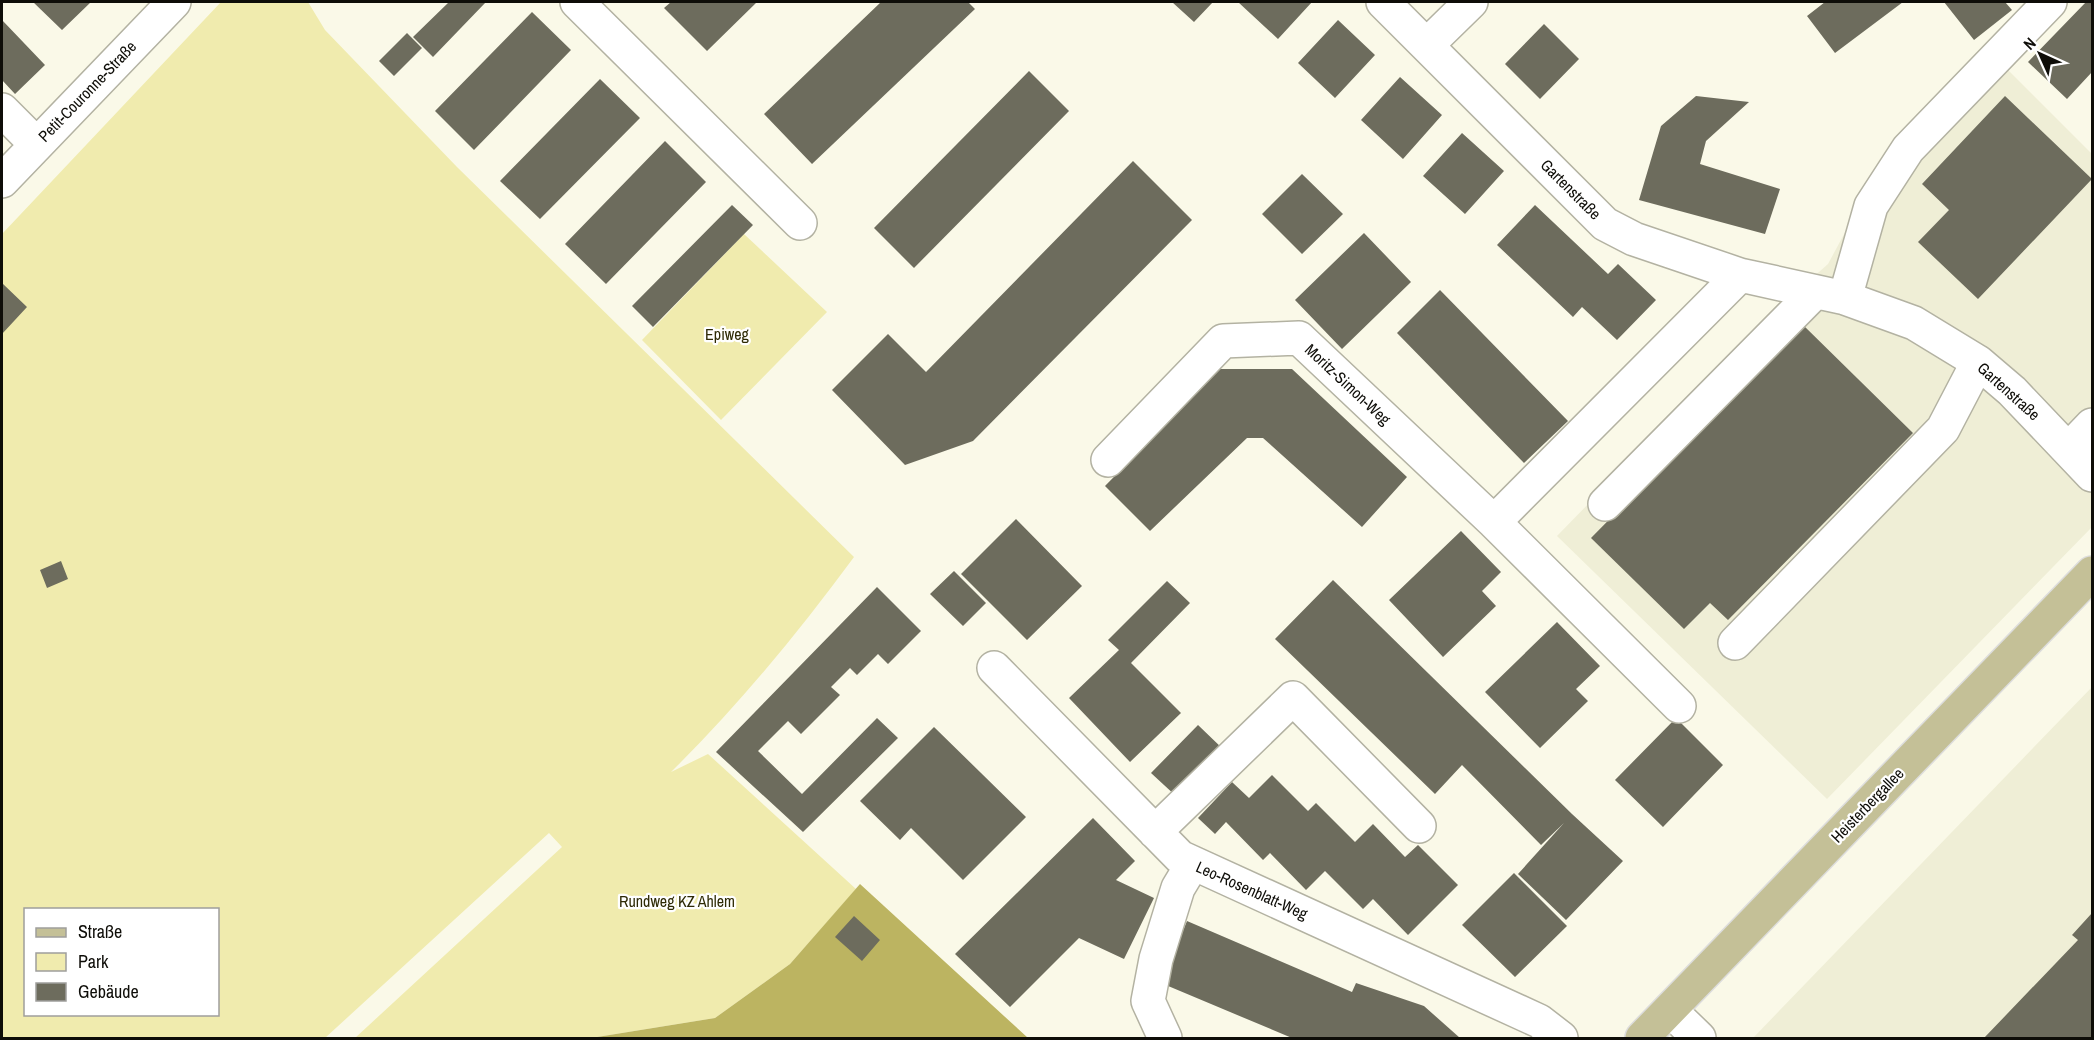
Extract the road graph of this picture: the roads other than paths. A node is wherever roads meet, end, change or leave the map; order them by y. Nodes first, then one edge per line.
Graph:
1 (577, 2) edge
2 (1383, 2) edge
3 (1471, 2) edge
4 (2050, 2) edge
5 (159, 7) edge
6 (1426, 45) junction
7 (2, 111) edge
8 (36, 144) junction
9 (2, 181) edge
10 (800, 223) dead end
11 (1740, 275) junction
12 (1829, 295) junction
13 (1978, 362) junction
14 (2092, 425) edge
15 (2069, 449) junction
16 (1108, 460) dead end
17 (2092, 475) edge
18 (1605, 504) dead end
19 (1494, 522) junction
20 (2092, 573) edge
21 (1735, 643) dead end
22 (994, 668) dead end
23 (1679, 706) dead end
24 (1419, 826) dead end
25 (1155, 832) junction
26 (1193, 863) junction
27 (1670, 1010) junction
28 (1165, 1038) edge
29 (1561, 1038) edge
30 (1642, 1038) edge
31 (1699, 1038) edge

1 - 10 street
2 - 6 street, Gartenstraße
3 - 6 street
4 - 12 street
5 - 8 street, Petit-Couronne-Straße
6 - 11 street, Gartenstraße
7 - 8 street
8 - 9 street, Petit-Couronne-Straße
11 - 12 street, Gartenstraße
11 - 19 street
12 - 13 street, Gartenstraße
12 - 18 street
13 - 15 street, Gartenstraße
13 - 21 street
14 - 15 street
15 - 17 street, Gartenstraße
16 - 19 street, Moritz-Simon-Weg
19 - 23 street, Moritz-Simon-Weg
20 - 27 main road, Heisterbergallee
22 - 25 street, Leo-Rosenblatt-Weg
24 - 25 street
25 - 26 street, Leo-Rosenblatt-Weg
26 - 28 street
26 - 29 street, Leo-Rosenblatt-Weg
27 - 30 main road, Heisterbergallee
27 - 31 street

